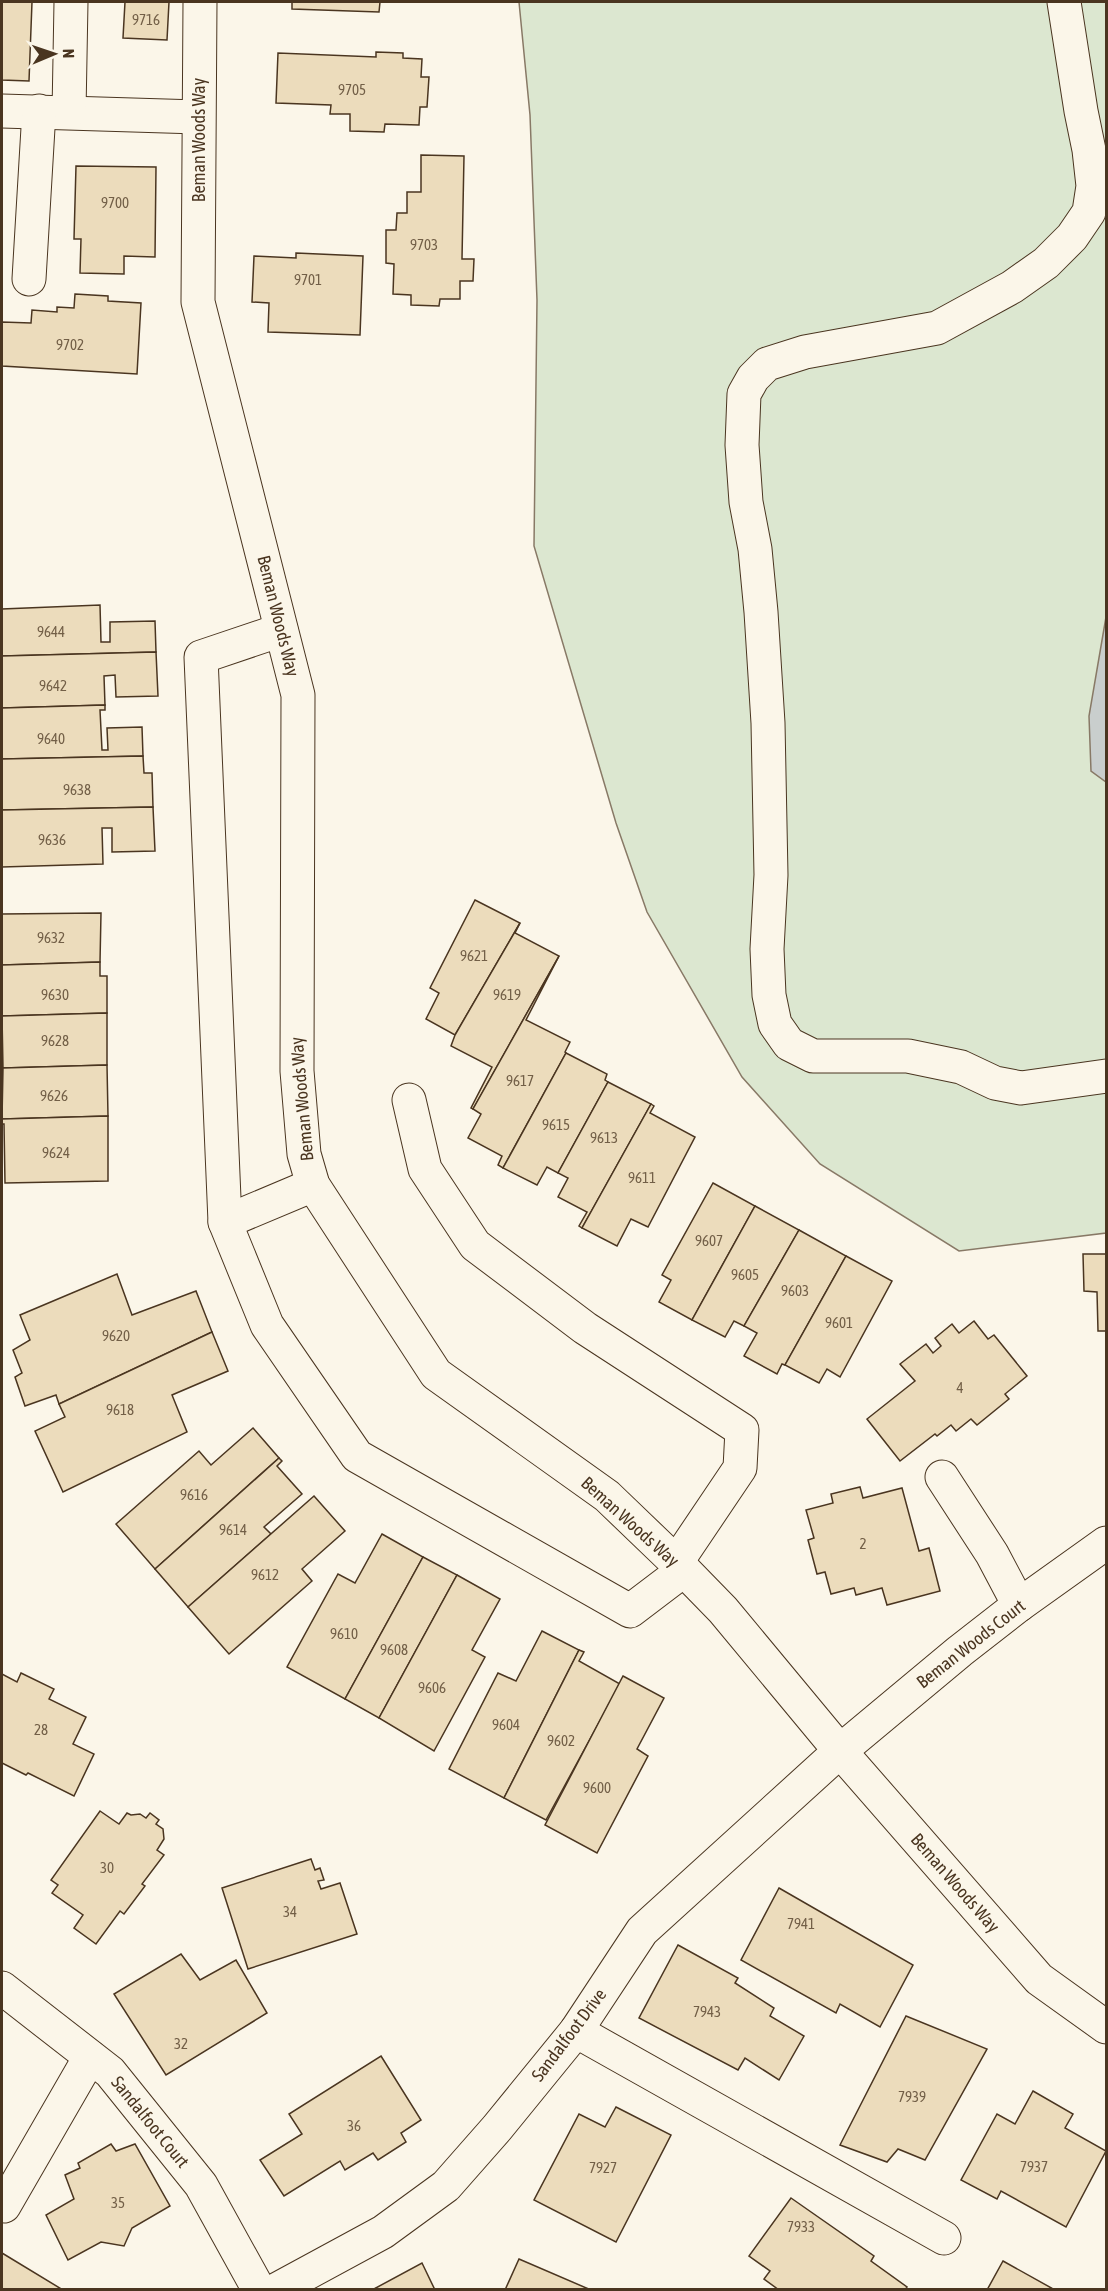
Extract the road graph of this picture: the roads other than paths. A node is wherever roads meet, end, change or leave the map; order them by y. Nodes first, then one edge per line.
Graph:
1 (71, 2) edge
2 (200, 2) edge
3 (1065, 2) edge
4 (2, 111) edge
5 (54, 111) junction
6 (198, 117) junction
7 (29, 279) dead end
8 (281, 630) junction
9 (1107, 1076) edge
10 (409, 1100) dead end
11 (313, 1185) junction
12 (225, 1222) junction
13 (942, 1477) dead end
14 (1107, 1543) edge
15 (680, 1566) junction
16 (1019, 1605) junction
17 (840, 1751) junction
18 (2, 1988) edge
19 (1107, 2027) edge
20 (576, 2031) junction
21 (90, 2057) junction
22 (4, 2206) dead end
23 (944, 2238) dead end
24 (259, 2289) edge
25 (276, 2289) edge

1 - 5 street
2 - 6 street, Beman Woods Way
3 - 9 street
4 - 5 street
5 - 6 street
5 - 7 street
6 - 8 street, Beman Woods Way
8 - 11 street, Beman Woods Way
8 - 12 street
10 - 15 street
11 - 12 street
11 - 15 street, Beman Woods Way
12 - 15 street
13 - 16 street
14 - 16 street, Beman Woods Court
15 - 17 street, Beman Woods Way
16 - 17 street, Beman Woods Court
17 - 19 street, Beman Woods Way
17 - 20 street, Sandalfoot Drive
18 - 21 street, Sandalfoot Court
20 - 23 street
20 - 25 street, Sandalfoot Drive
21 - 22 street
21 - 24 street, Sandalfoot Court

